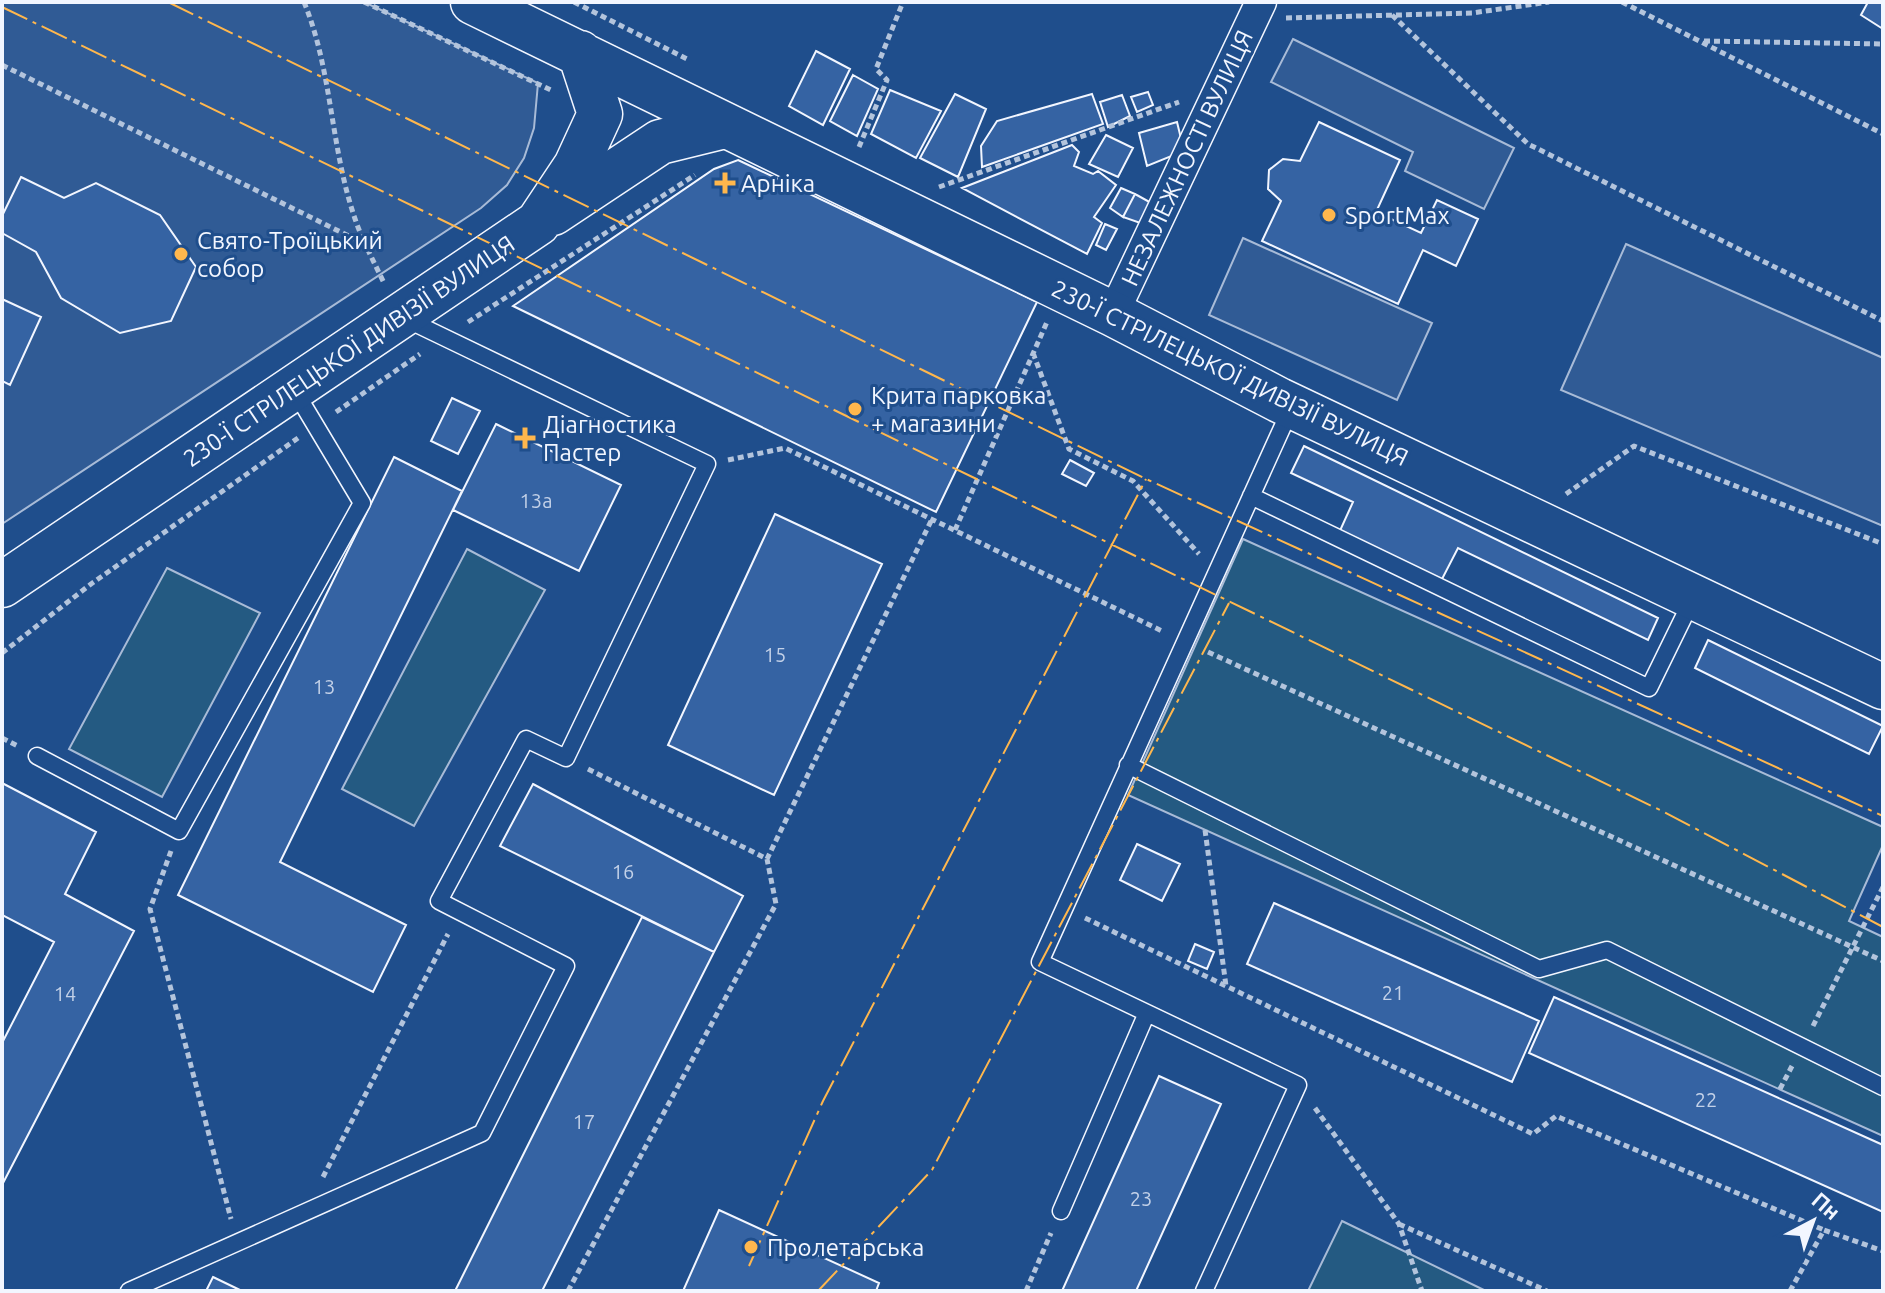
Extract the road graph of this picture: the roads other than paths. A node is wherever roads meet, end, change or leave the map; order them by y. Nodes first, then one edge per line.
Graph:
1 (473, 2) edge
2 (1257, 10) edge
3 (580, 53) junction
4 (725, 126) junction
5 (538, 223) junction
6 (1113, 314) junction
7 (400, 316) junction
8 (293, 388) junction
9 (1292, 406) junction
10 (1251, 496) junction
11 (2, 585) edge
12 (1693, 597) junction
13 (1883, 687) edge
14 (37, 756) dead end
15 (1128, 765) junction
16 (1146, 1015) junction
17 (1883, 1087) edge
18 (1061, 1211) road end
19 (129, 1291) edge
20 (1204, 1291) edge

1 - 3 street, 230-Ї СТРІЛЕЦЬКОЇ ДИВІЗІЇ ВУЛИЦЯ
2 - 6 street, НЕЗАЛЕЖНОСТІ ВУЛИЦЯ
3 - 4 street, 230-Ї СТРІЛЕЦЬКОЇ ДИВІЗІЇ ВУЛИЦЯ
3 - 5 street, 230-Ї СТРІЛЕЦЬКОЇ ДИВІЗІЇ ВУЛИЦЯ
4 - 5 street
4 - 6 street, 230-Ї СТРІЛЕЦЬКОЇ ДИВІЗІЇ ВУЛИЦЯ
5 - 7 street, 230-Ї СТРІЛЕЦЬКОЇ ДИВІЗІЇ ВУЛИЦЯ
6 - 9 street, 230-Ї СТРІЛЕЦЬКОЇ ДИВІЗІЇ ВУЛИЦЯ
7 - 8 street, 230-Ї СТРІЛЕЦЬКОЇ ДИВІЗІЇ ВУЛИЦЯ
7 - 19 lane
8 - 11 street, 230-Ї СТРІЛЕЦЬКОЇ ДИВІЗІЇ ВУЛИЦЯ
8 - 14 lane
9 - 10 lane
9 - 12 street, 230-Ї СТРІЛЕЦЬКОЇ ДИВІЗІЇ ВУЛИЦЯ
10 - 12 lane
10 - 15 lane
12 - 13 street, 230-Ї СТРІЛЕЦЬКОЇ ДИВІЗІЇ ВУЛИЦЯ
15 - 16 lane
15 - 17 lane
16 - 18 lane
16 - 20 lane

